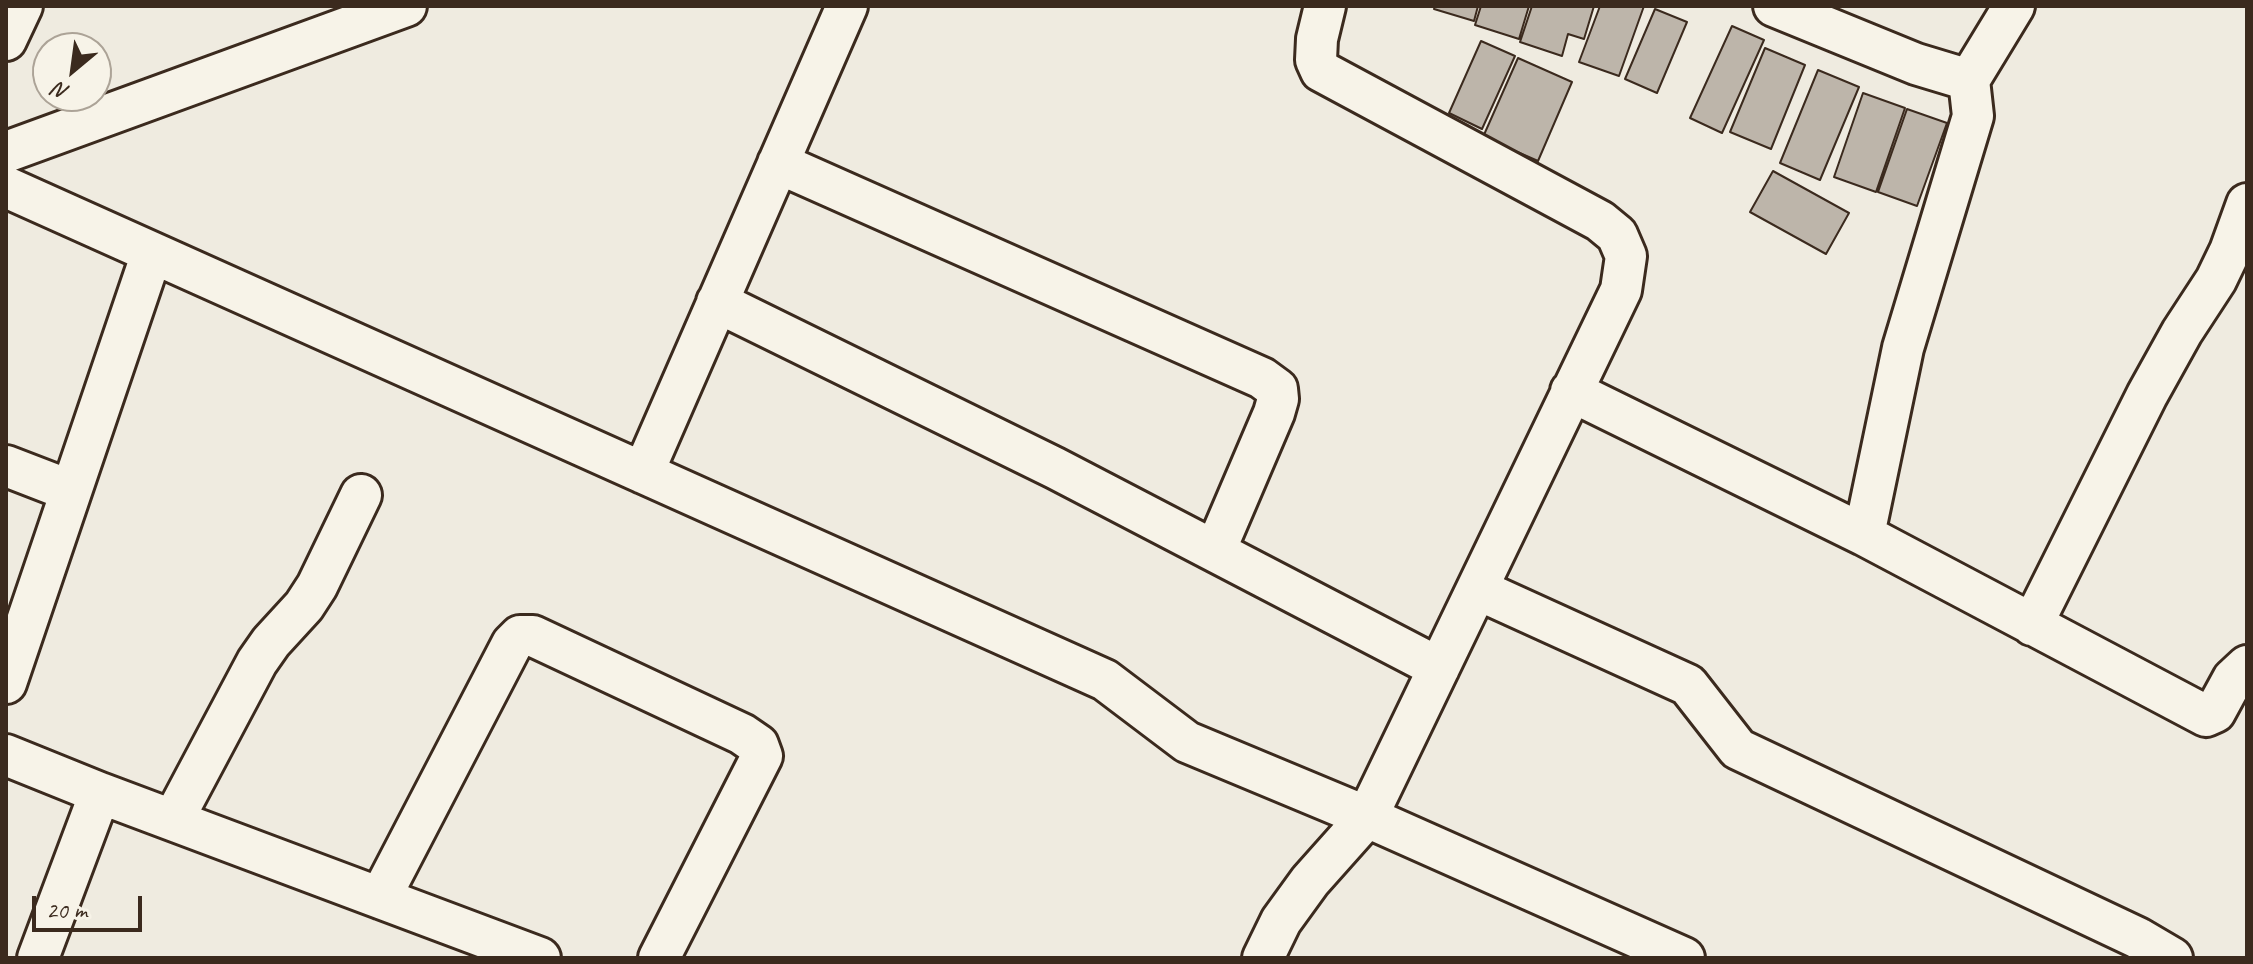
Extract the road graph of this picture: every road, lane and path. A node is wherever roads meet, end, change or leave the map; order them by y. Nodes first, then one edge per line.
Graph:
1 (22, 6) edge
2 (406, 6) edge
3 (847, 6) edge
4 (1325, 6) edge
5 (1774, 6) edge
6 (2014, 6) edge
7 (6, 40) edge
8 (1969, 80) junction
9 (6, 152) edge
10 (778, 163) junction
11 (6, 187) edge
12 (2247, 204) edge
13 (152, 253) junction
14 (717, 302) junction
15 (1571, 391) junction
16 (6, 466) edge
17 (643, 473) junction
18 (71, 491) junction
19 (361, 495) dead end
20 (1864, 535) junction
21 (1215, 551) junction
22 (1477, 589) junction
23 (2032, 625) junction
24 (2247, 666) edge
25 (1439, 668) junction
26 (6, 683) edge
27 (6, 755) edge
28 (100, 793) junction
29 (1367, 817) junction
30 (173, 820) junction
31 (380, 898) junction
32 (493, 950) edge
33 (38, 958) edge
34 (540, 958) edge
35 (659, 958) edge
36 (1263, 958) edge
37 (1684, 958) edge
38 (2172, 958) edge

1 - 7 street
2 - 9 street
3 - 10 street
4 - 15 street
5 - 8 street
6 - 8 street
8 - 20 street
10 - 14 street
10 - 21 street
11 - 13 street
12 - 23 street
13 - 17 street
13 - 18 street
14 - 17 street
14 - 21 street
15 - 20 street
15 - 22 street
16 - 18 street
17 - 29 street
18 - 26 street
19 - 30 street
20 - 23 street
21 - 25 street
22 - 25 street
22 - 38 street
23 - 24 street
25 - 29 street
27 - 28 street
28 - 30 street
28 - 33 street
29 - 36 street
29 - 37 street
30 - 31 street
31 - 32 street
31 - 35 street
32 - 34 street

